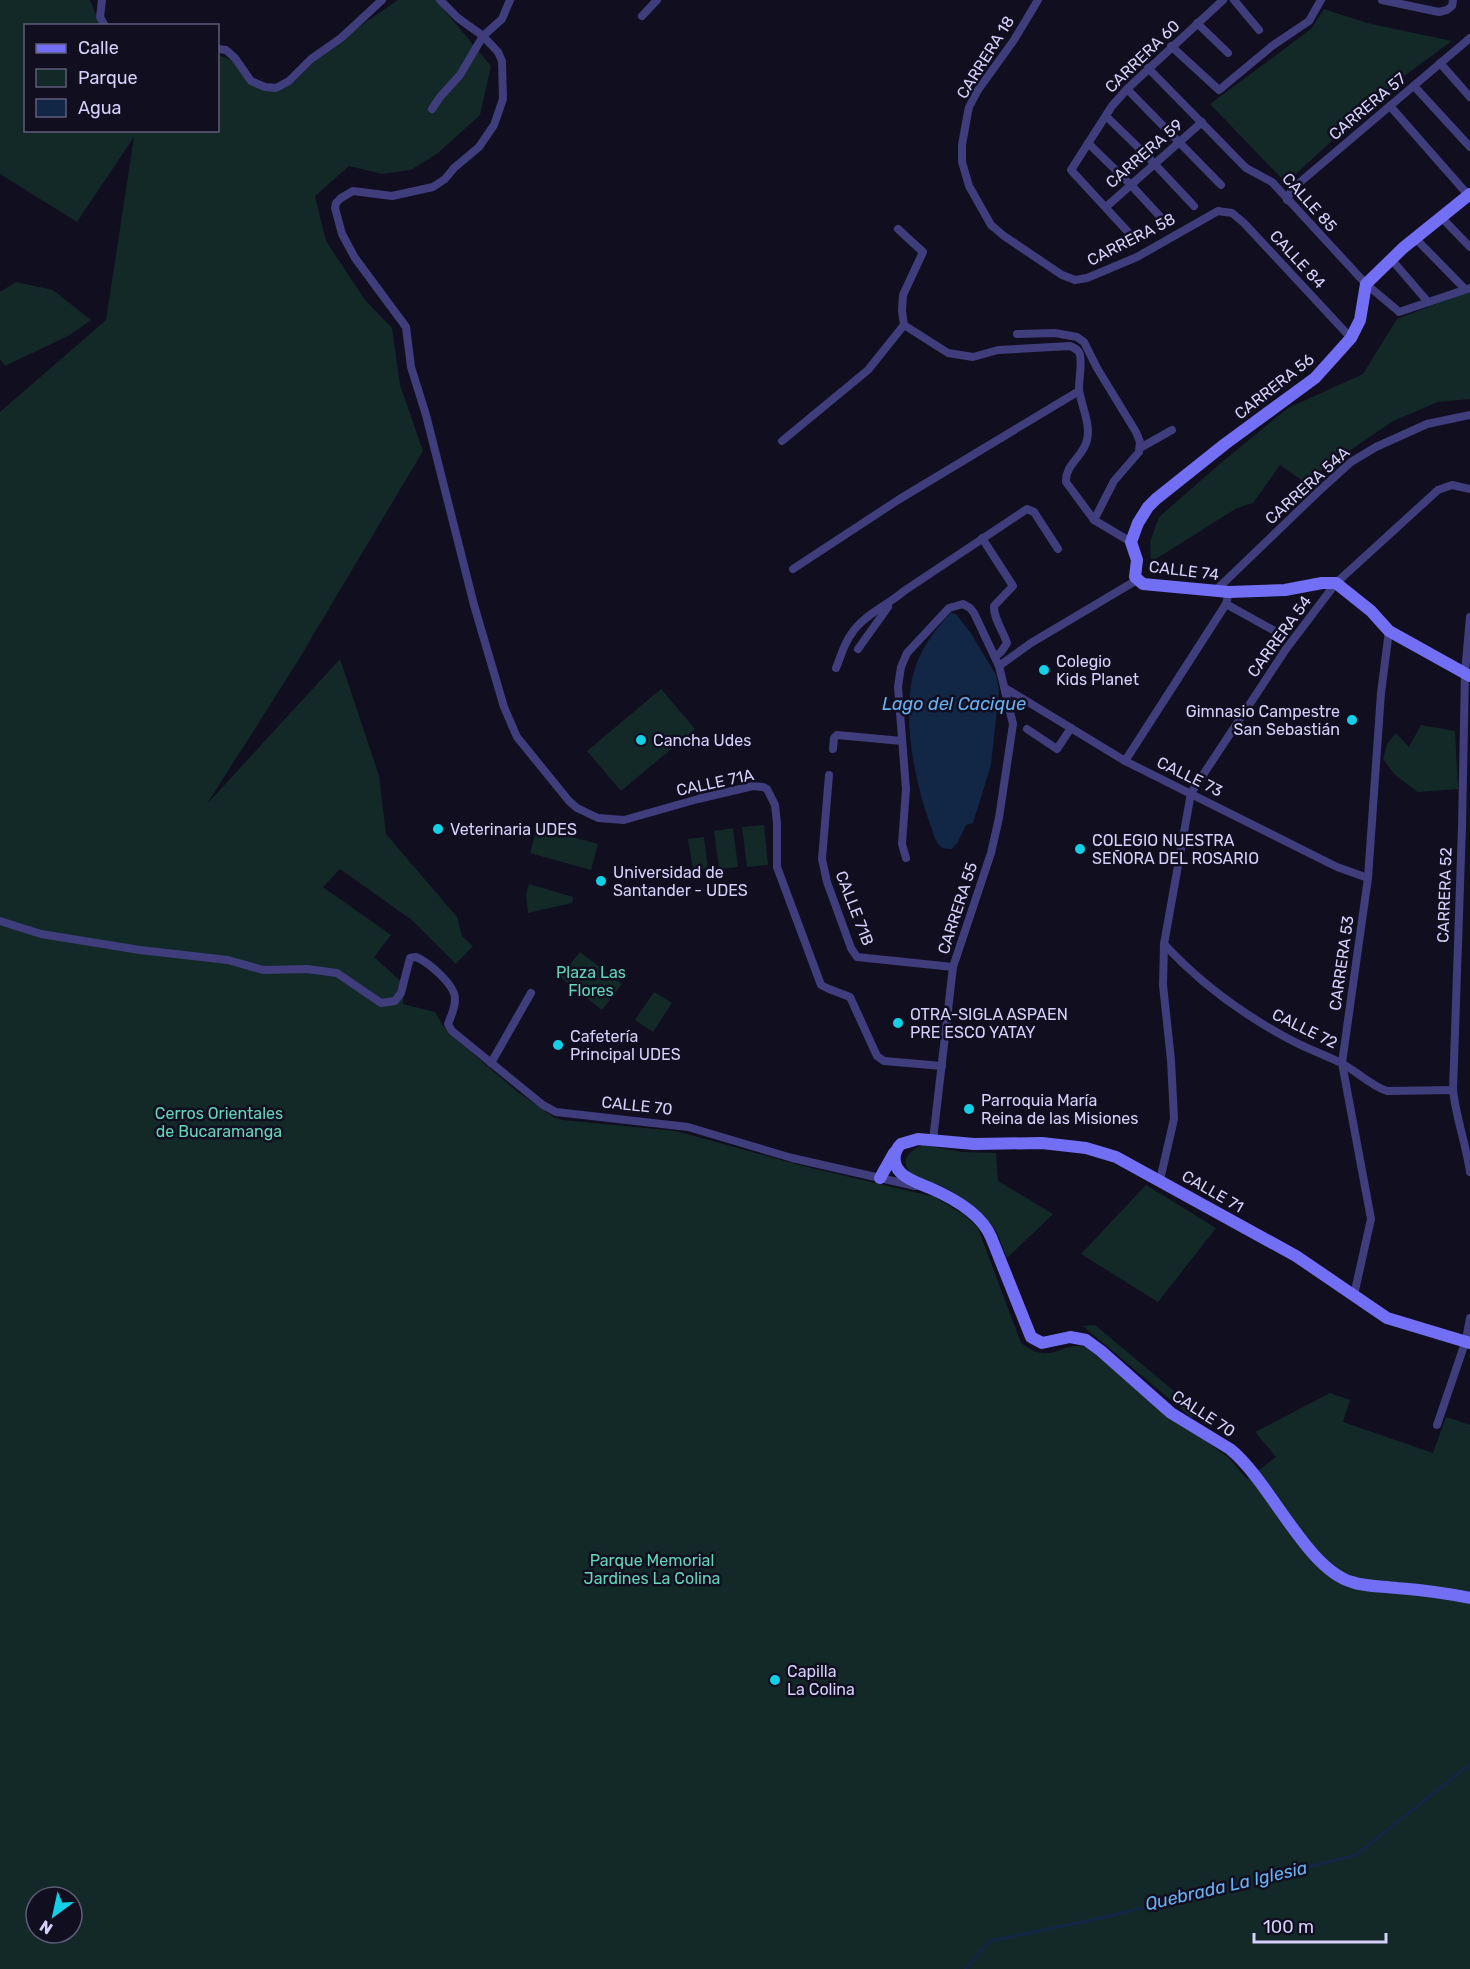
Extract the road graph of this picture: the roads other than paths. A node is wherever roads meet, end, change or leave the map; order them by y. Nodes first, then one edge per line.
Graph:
1 (102, 0) edge
2 (382, 0) edge
3 (440, 0) edge
4 (510, 0) edge
5 (657, 0) edge
6 (1038, 0) edge
7 (1223, 0) edge
8 (1234, 0) edge
9 (1321, 0) edge
10 (1382, 0) edge
11 (1453, 0) edge
12 (1394, 1) edge
13 (642, 16) dead end
14 (1197, 23) junction
15 (104, 24) edge
16 (1259, 30) dead end
17 (483, 36) junction
18 (1469, 42) edge
19 (1172, 46) junction
20 (219, 49) edge
21 (1228, 53) dead end
22 (1440, 63) junction
23 (1148, 68) junction
24 (1414, 86) junction
25 (1127, 89) junction
26 (1470, 97) edge
27 (1390, 106) junction
28 (432, 109) dead end
29 (1106, 116) junction
30 (1202, 122) junction
31 (1178, 142) junction
32 (1088, 143) junction
33 (1470, 147) edge
34 (1154, 164) junction
35 (1131, 185) junction
36 (1221, 185) dead end
37 (1470, 195) edge
38 (1287, 200) junction
39 (1194, 206) dead end
40 (1106, 207) junction
41 (1218, 211) joint
42 (1441, 217) junction
43 (1167, 223) dead end
44 (898, 229) dead end
45 (997, 230) joint
46 (1128, 232) dead end
47 (1415, 238) junction
48 (1470, 247) edge
49 (1391, 259) junction
50 (1366, 284) junction
51 (1468, 289) edge
52 (1428, 302) junction
53 (904, 325) junction
54 (1017, 334) dead end
55 (1351, 338) junction
56 (1079, 391) junction
57 (1470, 416) edge
58 (1172, 430) dead end
59 (782, 441) dead end
60 (1140, 448) junction
61 (1469, 488) edge
62 (1095, 520) junction
63 (982, 538) junction
64 (1131, 542) junction
65 (1058, 549) dead end
66 (794, 569) dead end
67 (1137, 580) junction
68 (1336, 583) junction
69 (1214, 592) junction
70 (1227, 598) junction
71 (891, 602) junction
72 (1470, 617) edge
73 (1273, 630) dead end
74 (1389, 631) junction
75 (858, 649) dead end
76 (993, 653) junction
77 (999, 666) junction
78 (836, 668) dead end
79 (1468, 674) edge
80 (1005, 688) junction
81 (1071, 728) junction
82 (1027, 729) dead end
83 (902, 741) junction
84 (833, 749) dead end
85 (1125, 761) junction
86 (829, 775) dead end
87 (1191, 793) junction
88 (906, 858) dead end
89 (1368, 878) junction
90 (0, 921) edge
91 (1164, 944) junction
92 (953, 968) junction
93 (531, 993) dead end
94 (491, 1063) junction
95 (1342, 1063) junction
96 (942, 1066) junction
97 (1453, 1090) junction
98 (918, 1139) junction
99 (933, 1140) junction
100 (897, 1149) junction
101 (1470, 1172) edge
102 (880, 1178) junction
103 (911, 1180) junction
104 (1160, 1180) junction
105 (936, 1190) junction
106 (1354, 1295) junction
107 (1470, 1318) edge
108 (1468, 1342) edge
109 (1437, 1425) dead end
110 (1470, 1598) edge

1 - 15 street
2 - 20 street
3 - 17 street
4 - 17 street
5 - 13 street
6 - 45 street, CARRERA 18
7 - 14 street, CARRERA 60
8 - 16 street
9 - 19 street
10 - 12 street
11 - 12 street
14 - 19 street, CARRERA 60
14 - 21 street
17 - 28 street
17 - 96 street, CALLE 71A
18 - 22 street, CARRERA 57
19 - 23 street, CARRERA 60
22 - 24 street, CARRERA 57
22 - 26 street
23 - 25 street, CARRERA 60
23 - 30 street, CALLE 85
24 - 27 street, CARRERA 57
24 - 33 street
25 - 29 street, CARRERA 60
25 - 31 street
27 - 37 street
27 - 38 street, CARRERA 57
29 - 32 street, CARRERA 60
29 - 34 street
30 - 31 street, CARRERA 59
30 - 38 street, CALLE 85
31 - 34 street, CARRERA 59
31 - 36 street
32 - 35 street
32 - 40 street, CARRERA 60
34 - 35 street, CARRERA 59
34 - 39 street
35 - 40 street, CARRERA 59
35 - 43 street
37 - 42 street
38 - 50 street, CALLE 85
40 - 46 street
41 - 45 street, CARRERA 58
41 - 55 street, CALLE 84
42 - 47 street
42 - 48 street
44 - 53 street
47 - 49 street
47 - 51 street
49 - 50 street
49 - 52 street
50 - 52 street, CALLE 85
50 - 55 street, CARRERA 56
51 - 52 street
53 - 56 street, CALLE 74
53 - 59 street
54 - 60 street
55 - 64 street, CARRERA 56
56 - 62 street, CALLE 74
56 - 66 street
57 - 69 street, CARRERA 54A
58 - 60 street
60 - 62 street
61 - 68 street, CARRERA 54
62 - 64 street, CALLE 74
63 - 65 street
63 - 71 street
63 - 76 street
64 - 67 street, CALLE 74
67 - 69 street, CALLE 74
67 - 77 street
68 - 70 street, CALLE 74
68 - 74 street
68 - 87 street, CARRERA 54
69 - 70 street, CALLE 74
70 - 73 street
70 - 85 street
71 - 75 street
71 - 78 street
72 - 79 street, CARRERA 52
74 - 79 street
74 - 89 street, CARRERA 53
76 - 77 street, CARRERA 55
76 - 83 street, CARRERA 55
77 - 80 street, CARRERA 55
79 - 97 street, CARRERA 52
80 - 81 street, CALLE 73
80 - 92 street, CARRERA 55
81 - 82 street
81 - 85 street, CALLE 73
83 - 84 street
83 - 88 street
85 - 87 street, CALLE 73
86 - 92 street, CALLE 71B
87 - 89 street, CALLE 73
87 - 91 street, CARRERA 54
89 - 95 street, CARRERA 53
90 - 94 street, CALLE 70
91 - 95 street, CALLE 72
91 - 104 street, CARRERA 54
92 - 96 street, CARRERA 55
93 - 94 street
94 - 102 street, CALLE 70
95 - 97 street, CALLE 72
95 - 106 street, CARRERA 53
96 - 99 street, CARRERA 55
97 - 101 street, CARRERA 52
98 - 99 street, CALLE 71
98 - 100 street, CALLE 71
98 - 103 street
99 - 104 street, CALLE 71
100 - 102 street
100 - 103 street
102 - 105 street, CALLE 70
103 - 105 street, CALLE 70
104 - 106 street, CALLE 71
105 - 110 street, CALLE 70
106 - 108 street, CALLE 71
107 - 108 street
108 - 109 street

